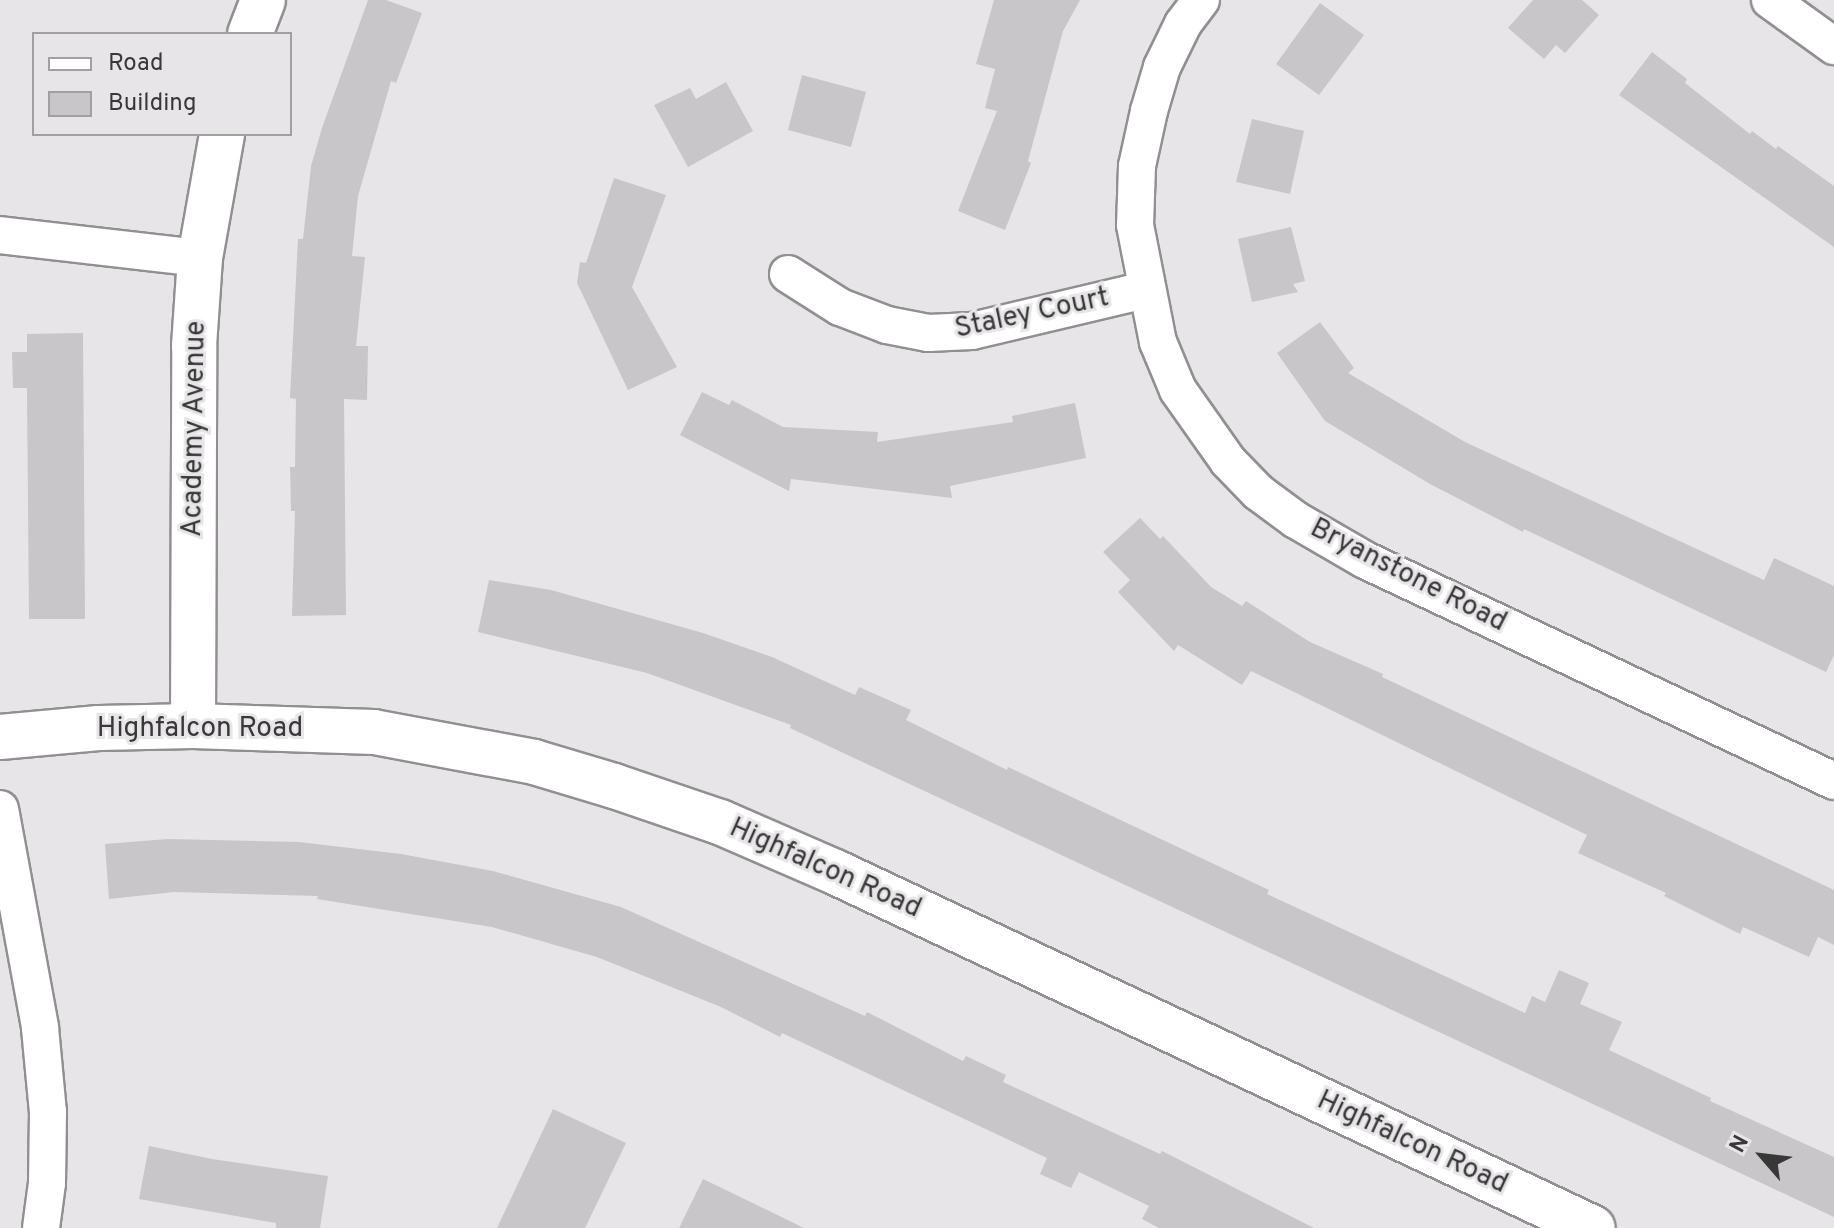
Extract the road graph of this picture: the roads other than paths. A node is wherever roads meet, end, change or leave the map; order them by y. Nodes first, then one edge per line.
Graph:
1 (263, 0) edge
2 (1201, 0) edge
3 (1770, 0) edge
4 (251, 32) edge
5 (1834, 46) edge
6 (222, 136) edge
7 (0, 235) edge
8 (200, 258) junction
9 (788, 274) dead end
10 (1146, 290) junction
11 (193, 726) junction
12 (0, 737) edge
13 (1834, 781) edge
14 (0, 809) edge
15 (41, 1228) edge
16 (1593, 1228) edge

1 - 4 street
2 - 10 street, Bryanstone Road
3 - 5 street
6 - 8 street, Academy Avenue
7 - 8 street
8 - 11 street, Academy Avenue
9 - 10 street, Staley Court
10 - 13 street, Bryanstone Road
11 - 12 street, Highfalcon Road
11 - 16 street, Highfalcon Road
14 - 15 street

